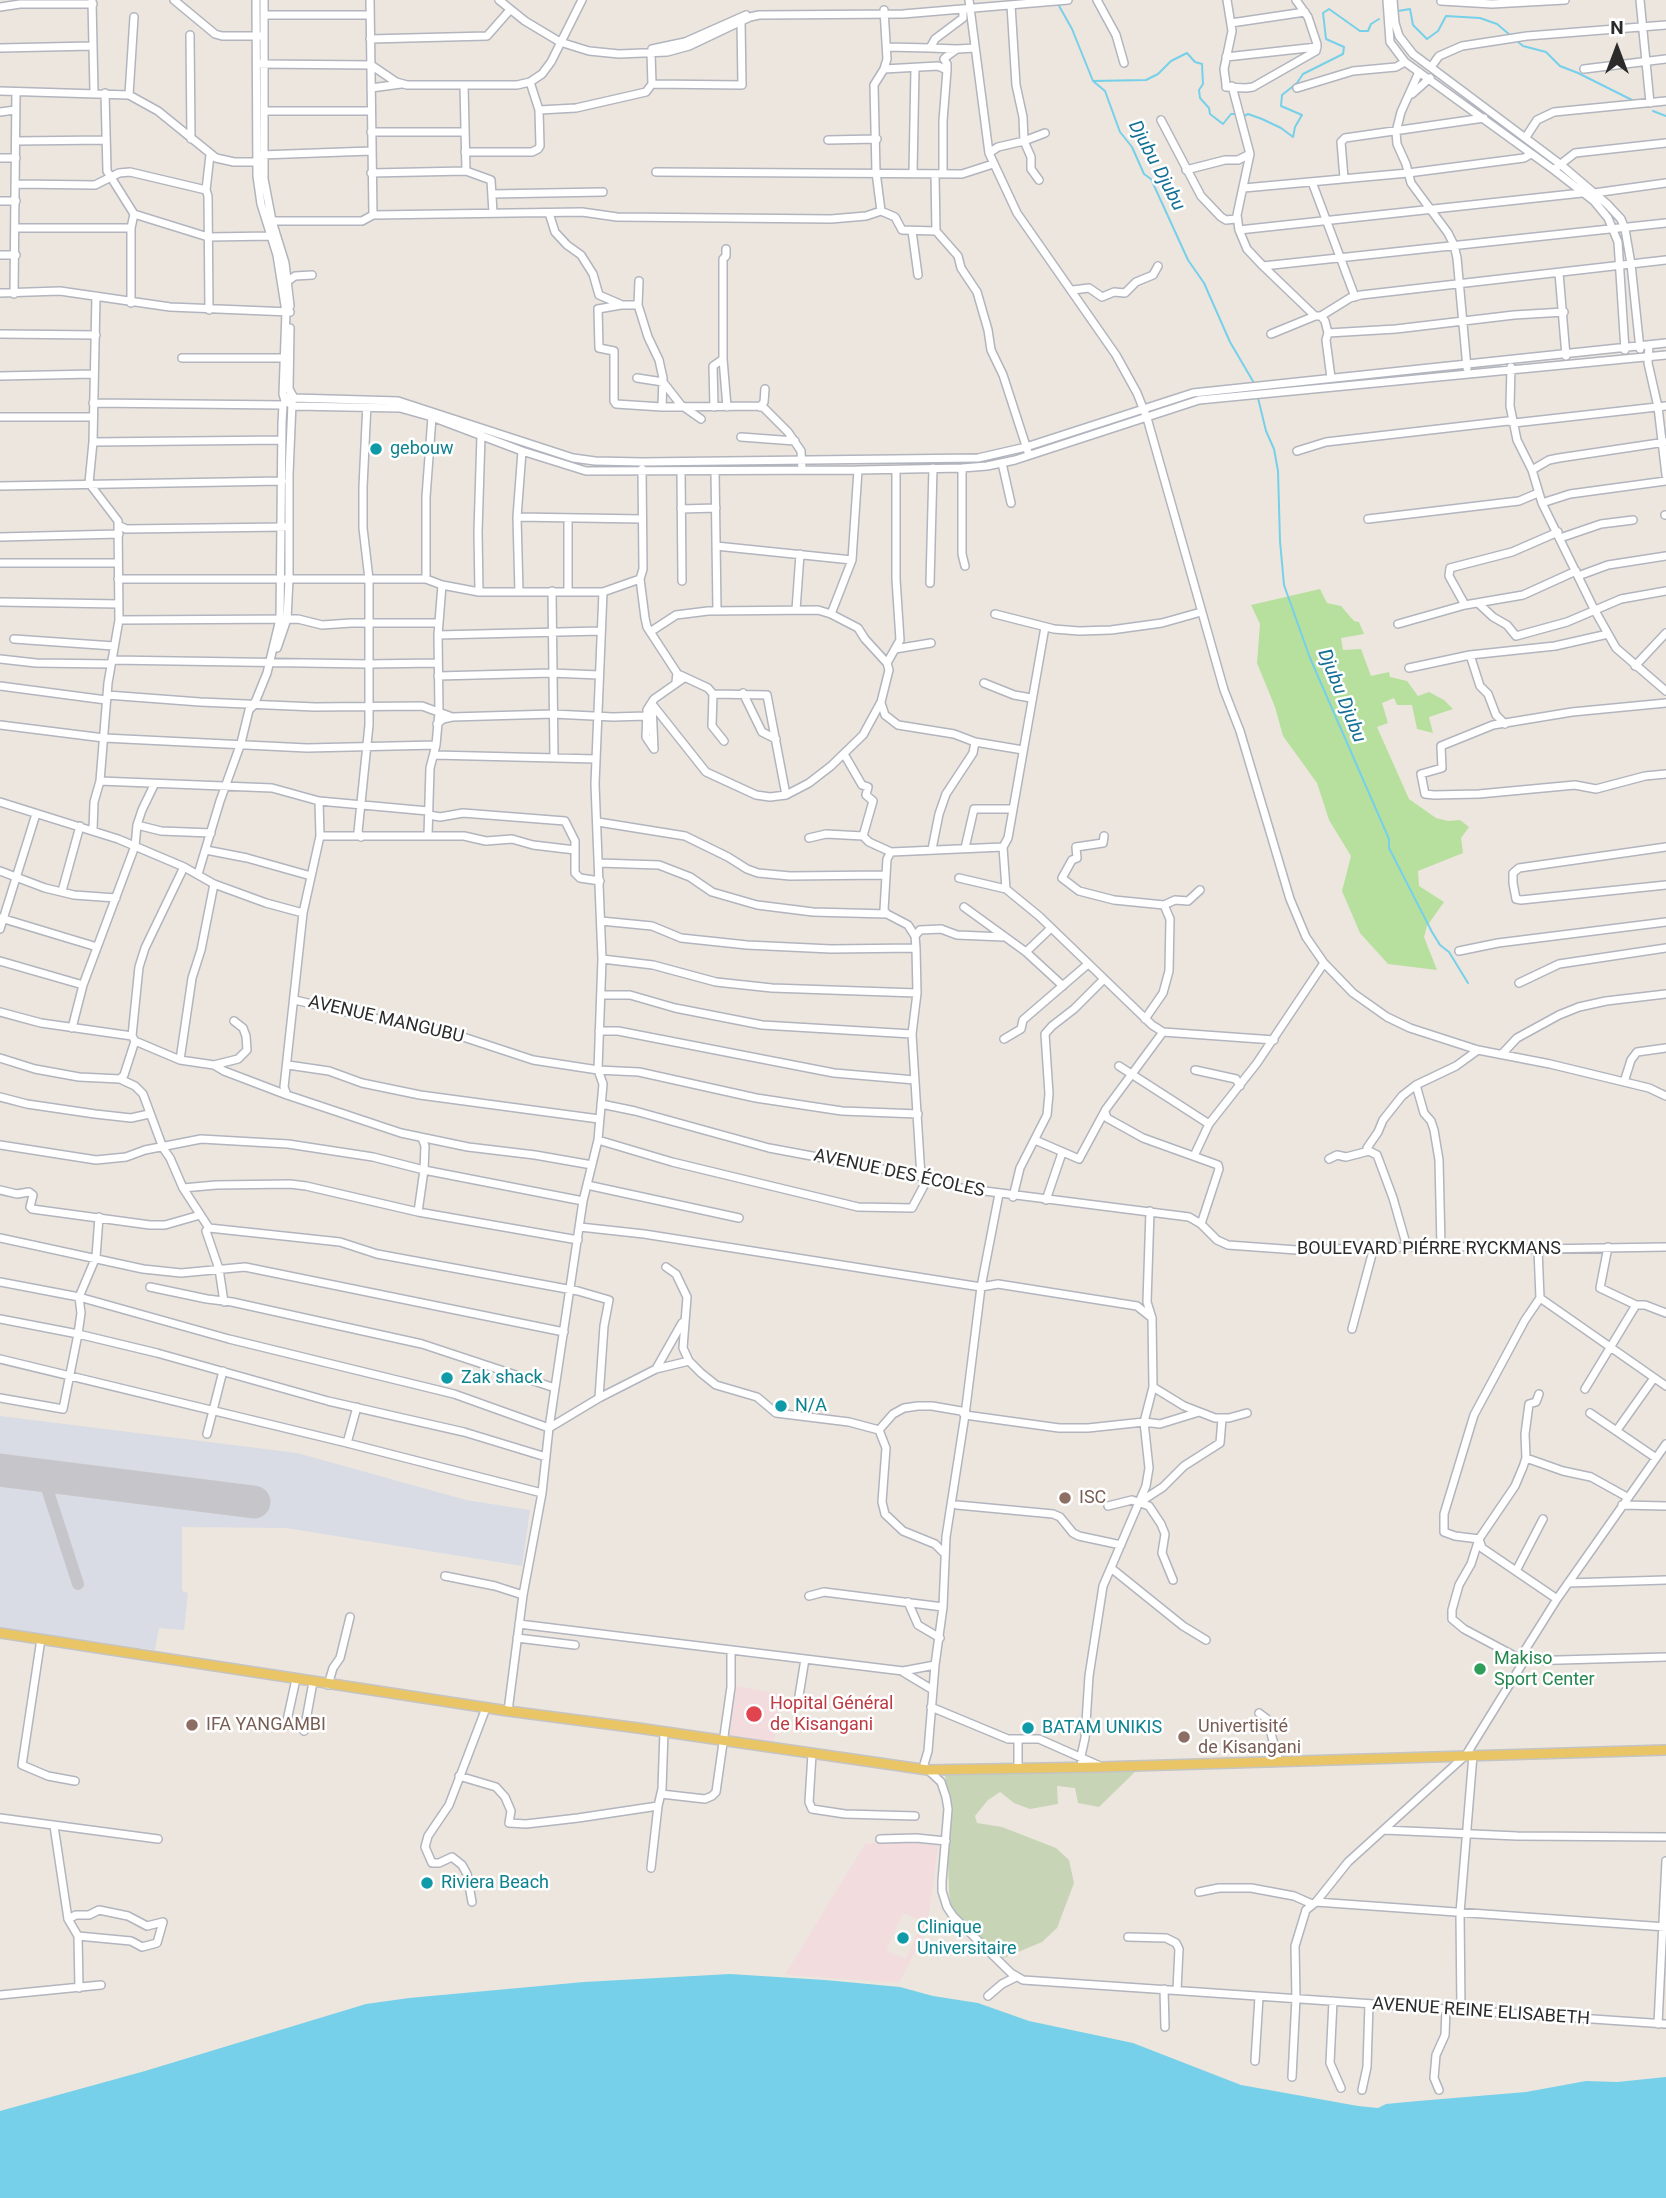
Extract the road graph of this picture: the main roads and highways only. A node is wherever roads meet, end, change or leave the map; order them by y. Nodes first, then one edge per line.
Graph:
1 (0, 1633) edge
2 (1666, 1750) edge

1 - 2 main road

